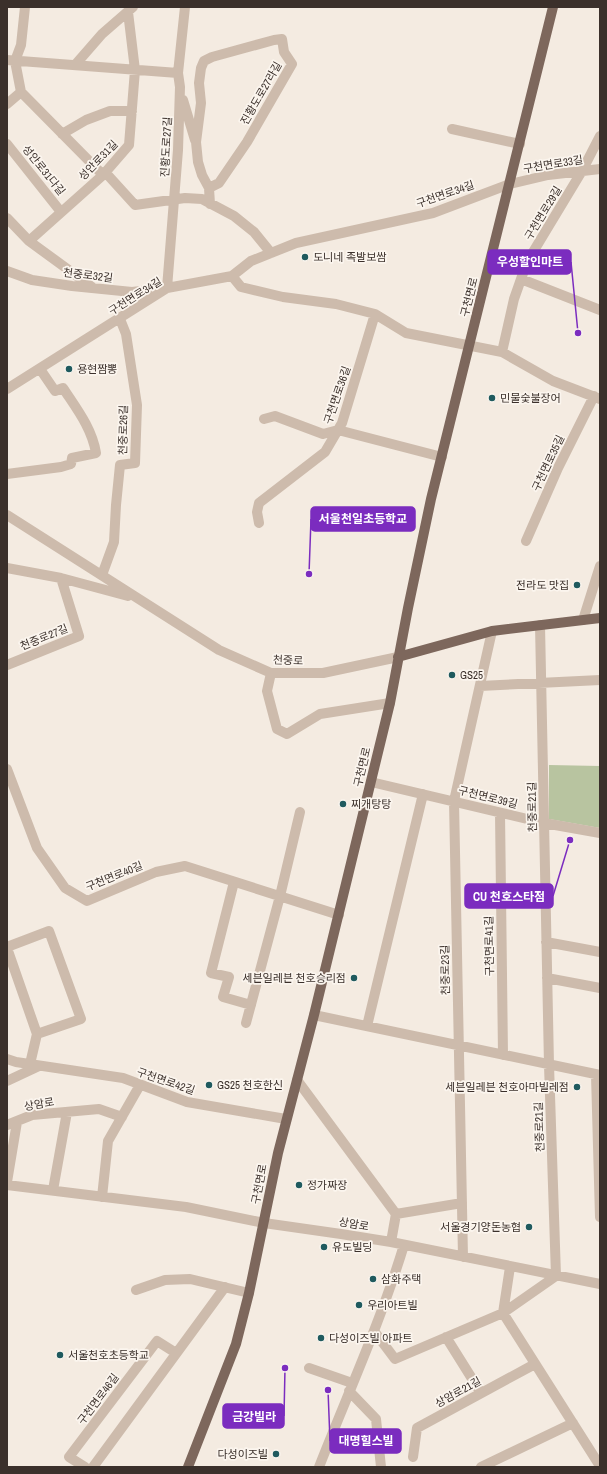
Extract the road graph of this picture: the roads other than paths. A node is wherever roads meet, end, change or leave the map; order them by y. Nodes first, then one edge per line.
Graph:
1 (25, 7) edge
2 (185, 7) edge
3 (553, 7) edge
4 (130, 10) edge
5 (7, 52) edge
6 (11, 60) edge
7 (75, 65) junction
8 (135, 70) junction
9 (178, 73) junction
10 (180, 87) junction
11 (21, 92) junction
12 (7, 104) edge
13 (132, 111) junction
14 (452, 129) dead end
15 (62, 134) junction
16 (600, 136) edge
17 (196, 142) junction
18 (7, 144) edge
19 (520, 144) junction
20 (600, 169) edge
21 (582, 171) junction
22 (104, 173) junction
23 (510, 184) junction
24 (209, 188) junction
25 (175, 200) junction
26 (210, 204) junction
27 (61, 212) junction
28 (7, 218) edge
29 (28, 241) junction
30 (271, 253) junction
31 (7, 271) edge
32 (232, 276) junction
33 (521, 279) junction
34 (93, 288) junction
35 (168, 288) junction
36 (600, 310) edge
37 (375, 314) junction
38 (120, 319) junction
39 (470, 346) junction
40 (502, 352) junction
41 (40, 369) junction
42 (7, 389) edge
43 (597, 397) edge
44 (264, 419) dead end
45 (338, 430) junction
46 (442, 457) junction
47 (7, 474) edge
48 (7, 515) edge
49 (259, 523) dead end
50 (526, 541) dead end
51 (600, 566) edge
52 (7, 568) edge
53 (102, 575) junction
54 (61, 578) junction
55 (138, 599) junction
56 (600, 618) edge
57 (583, 620) junction
58 (540, 625) junction
59 (492, 631) junction
60 (398, 657) junction
61 (7, 665) edge
62 (271, 673) junction
63 (600, 680) edge
64 (541, 684) junction
65 (480, 686) junction
66 (390, 703) junction
67 (7, 769) edge
68 (371, 782) junction
69 (423, 794) junction
70 (454, 801) junction
71 (300, 812) dead end
72 (500, 813) junction
73 (544, 823) junction
74 (600, 833) edge
75 (234, 882) junction
76 (280, 896) junction
77 (339, 915) junction
78 (546, 942) junction
79 (7, 948) edge
80 (600, 952) edge
81 (9, 962) edge
82 (547, 978) junction
83 (600, 988) edge
84 (251, 1006) junction
85 (314, 1015) junction
86 (246, 1023) dead end
87 (367, 1026) junction
88 (37, 1034) junction
89 (458, 1046) junction
90 (503, 1055) junction
91 (7, 1059) edge
92 (35, 1065) junction
93 (549, 1065) junction
94 (598, 1075) edge
95 (297, 1080) junction
96 (7, 1081) edge
97 (140, 1085) junction
98 (67, 1112) junction
99 (122, 1116) junction
100 (286, 1119) junction
101 (12, 1123) edge
102 (7, 1183) edge
103 (53, 1190) junction
104 (102, 1197) junction
105 (462, 1203) junction
106 (396, 1214) junction
107 (600, 1217) edge
108 (264, 1223) junction
109 (391, 1242) junction
110 (404, 1245) junction
111 (463, 1256) junction
112 (510, 1267) junction
113 (556, 1276) junction
114 (600, 1284) edge
115 (225, 1287) junction
116 (136, 1290) dead end
117 (249, 1293) junction
118 (503, 1313) junction
119 (374, 1330) junction
120 (446, 1338) junction
121 (176, 1353) junction
122 (535, 1364) junction
123 (309, 1368) dead end
124 (350, 1387) junction
125 (481, 1393) junction
126 (573, 1423) junction
127 (413, 1457) dead end
128 (600, 1466) edge
129 (85, 1467) edge
130 (93, 1467) edge
131 (188, 1467) edge
132 (319, 1467) edge
133 (381, 1467) edge
134 (481, 1467) edge

1 - 6 street
2 - 9 street, 진황도로27길
3 - 19 main road, 구천면로
4 - 7 street, 성안로31길
4 - 8 street, 성안로31길
5 - 6 street
6 - 7 street
6 - 11 street
7 - 8 street
8 - 9 street
8 - 13 street, 성안로31길
9 - 10 street, 진황도로27길
10 - 17 street, 진황도로27라길
10 - 25 street, 진황도로27길
11 - 12 street
11 - 15 street
13 - 15 street
13 - 22 street, 성안로31길
14 - 19 street
15 - 22 street
16 - 21 street, 구천면로29길
17 - 24 street, 진황도로27라길
17 - 24 street, 진황도로27라길
18 - 27 street, 성안로31다길
19 - 23 main road, 구천면로
20 - 21 street, 구천면로33길
21 - 23 street, 구천면로33길
21 - 33 street, 구천면로29길
22 - 25 street
22 - 27 street, 성안로31길
23 - 30 street, 구천면로34길
23 - 39 main road, 구천면로
24 - 26 street, 진황도로27라길
25 - 26 street
25 - 35 street, 진황도로27길
26 - 30 street
27 - 29 street, 성안로31길
28 - 29 street
29 - 34 street
30 - 32 street, 구천면로34길
31 - 34 street, 천중로32길
32 - 35 street, 구천면로34길
32 - 37 street
33 - 36 street
33 - 40 street, 구천면로29길
34 - 35 street, 천중로32길
35 - 38 street, 구천면로34길
37 - 39 street
37 - 45 street, 구천면로36길
38 - 41 street, 구천면로34길
38 - 53 street, 천중로26길
39 - 40 street, 구천면로35길
39 - 46 main road, 구천면로
40 - 43 street, 구천면로35길
41 - 42 street, 구천면로34길
41 - 47 street
43 - 50 street, 구천면로35길
44 - 45 street
45 - 46 street
45 - 49 street, 구천면로36길
46 - 60 main road, 구천면로
48 - 53 street, 천중로
51 - 57 street
52 - 54 street
53 - 55 street, 천중로
54 - 55 street
54 - 61 street, 천중로27길
55 - 62 street, 천중로
56 - 57 main road, 천중로
57 - 58 main road, 천중로
58 - 59 main road, 천중로
58 - 64 street, 천중로21길
59 - 60 main road, 천중로
59 - 65 street, 천중로23길
60 - 62 street, 천중로
60 - 66 main road, 구천면로
62 - 66 street
63 - 64 street
64 - 65 street
64 - 73 street, 천중로21길
65 - 70 street, 천중로23길
66 - 68 main road, 구천면로
67 - 75 street, 구천면로40길
68 - 69 street, 구천면로39길
68 - 77 main road, 구천면로
69 - 70 street, 구천면로39길
69 - 87 street
70 - 72 street, 구천면로39길
70 - 89 street, 천중로23길
71 - 76 street
72 - 73 street, 구천면로39길
72 - 90 street, 구천면로41길
73 - 74 street, 구천면로39길
73 - 78 street, 천중로21길
75 - 76 street, 구천면로40길
75 - 84 street
76 - 77 street, 구천면로40길
76 - 84 street
77 - 85 main road, 구천면로
78 - 80 street
78 - 82 street, 천중로21길
79 - 81 street
79 - 88 street
81 - 88 street
82 - 83 street
82 - 93 street, 천중로21길
84 - 86 street
85 - 87 street
85 - 95 main road, 구천면로
87 - 89 street
88 - 92 street
89 - 90 street
89 - 105 street, 천중로23길
90 - 93 street
91 - 92 street, 구천면로42길
92 - 96 street
92 - 97 street, 구천면로42길
93 - 94 street
93 - 113 street, 천중로21길
94 - 107 street
95 - 100 main road, 구천면로
95 - 106 street
97 - 99 street
97 - 100 street, 구천면로42길
98 - 99 street, 상암로
98 - 101 street, 상암로
98 - 103 street, 상암로
99 - 104 street
100 - 108 main road, 구천면로
101 - 102 street, 상암로
102 - 103 street, 상암로
103 - 104 street, 상암로
104 - 108 street, 상암로
105 - 106 street
105 - 111 street, 천중로23길
106 - 109 street
108 - 109 street, 상암로
108 - 117 main road, 구천면로
109 - 110 street, 상암로
110 - 111 street, 상암로
110 - 119 street
111 - 112 street, 상암로
112 - 113 street, 상암로
112 - 118 street
113 - 114 street, 상암로
113 - 118 street
115 - 116 street
115 - 117 street
115 - 121 street
117 - 131 main road, 구천면로
118 - 120 street
118 - 122 street
119 - 120 street
119 - 124 street
120 - 125 street
121 - 129 street, 구천면로46길
121 - 130 street
122 - 125 street, 상암로21길
122 - 126 street
123 - 124 street
124 - 132 street
124 - 133 street
125 - 127 street, 상암로21길
126 - 128 street
126 - 134 street

